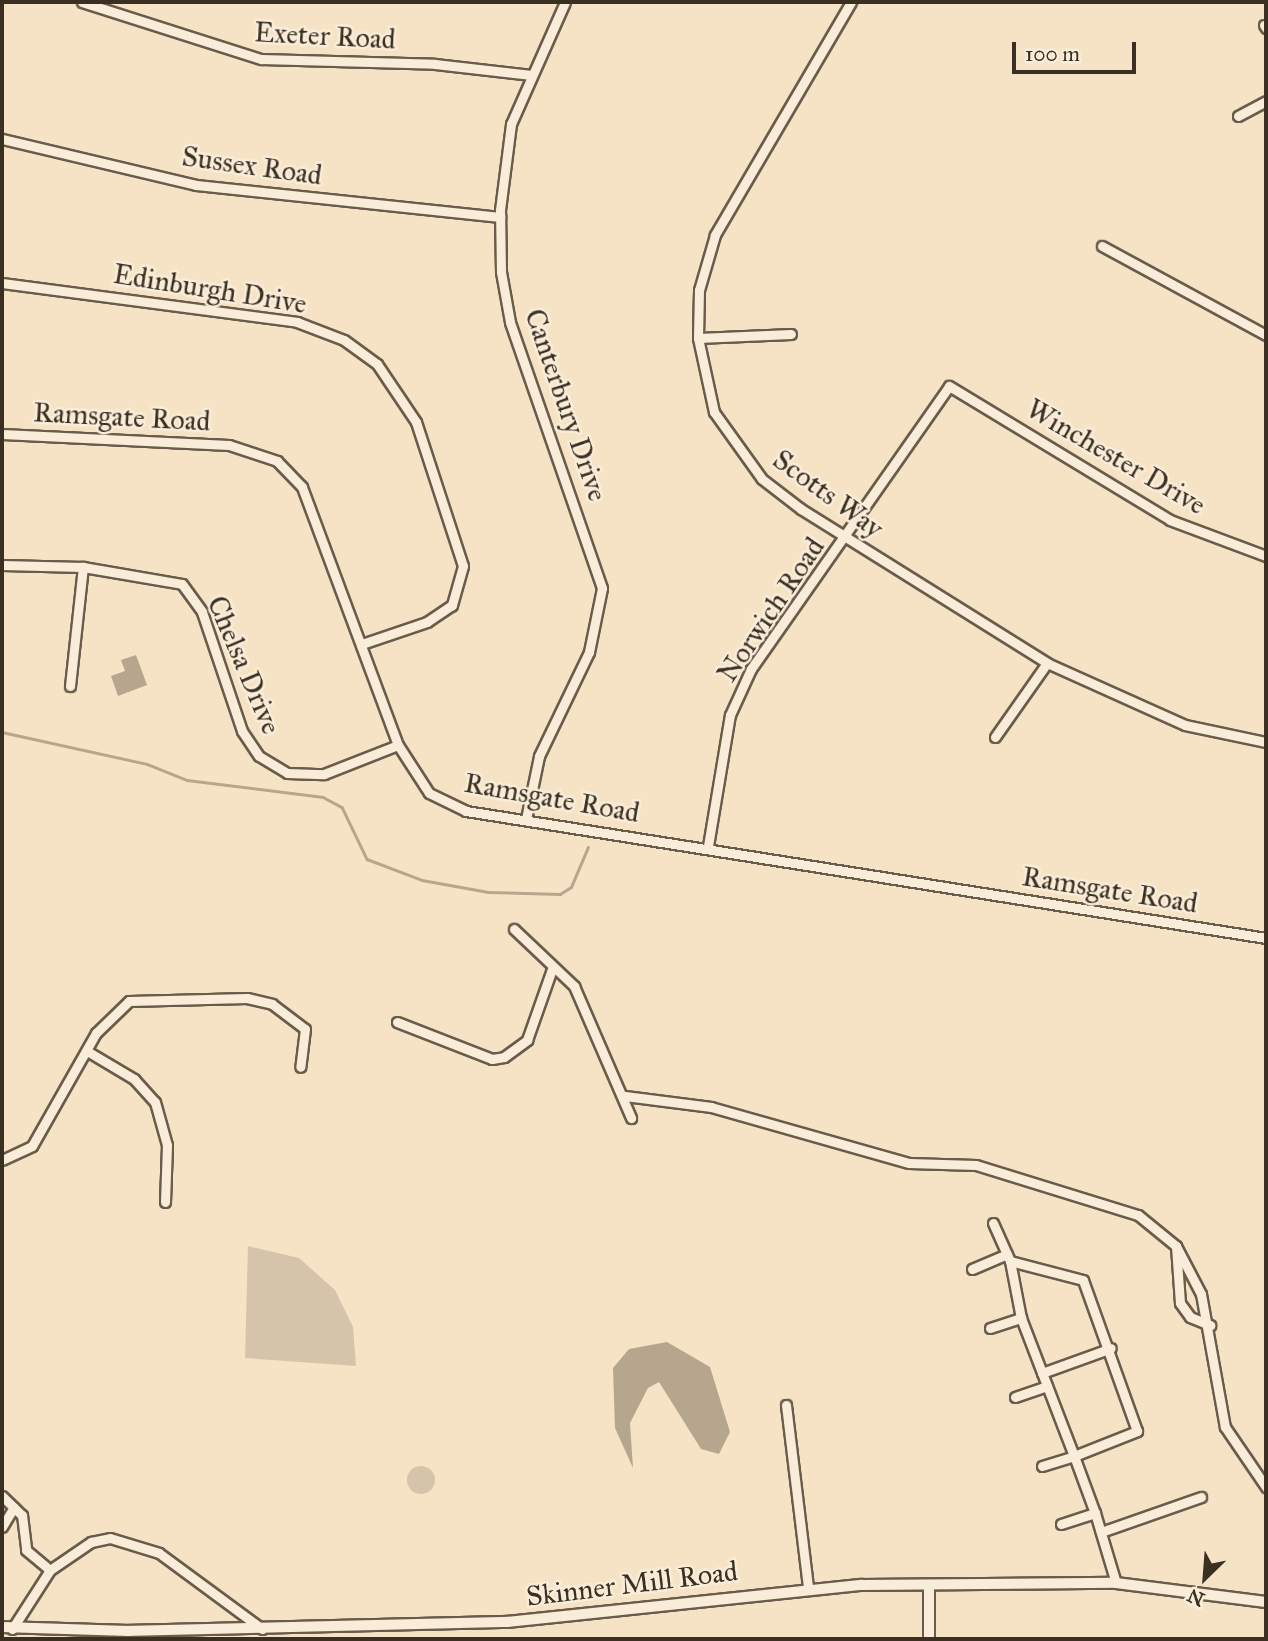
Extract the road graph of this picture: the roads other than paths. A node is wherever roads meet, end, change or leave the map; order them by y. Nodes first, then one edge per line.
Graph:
1 (82, 2) edge
2 (565, 2) edge
3 (851, 2) edge
4 (531, 75) junction
5 (1266, 101) edge
6 (1238, 116) dead end
7 (2, 139) edge
8 (500, 217) junction
9 (1102, 246) dead end
10 (2, 283) edge
11 (791, 334) dead end
12 (1266, 335) edge
13 (698, 338) junction
14 (949, 386) joint
15 (2, 434) edge
16 (847, 538) junction
17 (1266, 556) edge
18 (2, 565) edge
19 (83, 567) junction
20 (362, 644) junction
21 (1047, 663) junction
22 (70, 687) dead end
23 (995, 737) dead end
24 (1266, 742) edge
25 (398, 745) junction
26 (526, 819) junction
27 (708, 846) junction
28 (514, 929) dead end
29 (1266, 938) edge
30 (552, 969) junction
31 (397, 1022) dead end
32 (87, 1051) junction
33 (300, 1067) dead end
34 (625, 1096) junction
35 (631, 1118) dead end
36 (2, 1160) edge
37 (165, 1202) dead end
38 (993, 1223) dead end
39 (1176, 1247) junction
40 (1008, 1258) junction
41 (972, 1269) dead end
42 (1021, 1318) junction
43 (1210, 1325) junction
44 (990, 1328) dead end
45 (1111, 1348) junction
46 (1042, 1373) junction
47 (1047, 1387) junction
48 (1016, 1397) dead end
49 (786, 1405) dead end
50 (1074, 1456) junction
51 (1042, 1466) dead end
52 (1266, 1487) edge
53 (2, 1496) edge
54 (1201, 1497) dead end
55 (14, 1507) junction
56 (1095, 1513) junction
57 (1060, 1524) dead end
58 (2, 1527) edge
59 (1101, 1532) junction
60 (50, 1570) junction
61 (1116, 1583) junction
62 (929, 1585) junction
63 (808, 1588) junction
64 (1266, 1602) edge
65 (7, 1628) edge
66 (262, 1629) junction
67 (929, 1639) edge

1 - 4 street, Exeter Road
2 - 4 street, Canterbury Drive
3 - 13 street, Scotts Way
4 - 8 street, Canterbury Drive
5 - 6 street
7 - 8 street, Sussex Road
8 - 26 street, Canterbury Drive
9 - 12 street
10 - 20 street, Edinburgh Drive
11 - 13 street
13 - 16 street, Scotts Way
14 - 16 street, Norwich Road
14 - 17 street, Winchester Drive
15 - 20 street, Ramsgate Road
16 - 21 street, Scotts Way
16 - 27 street, Norwich Road
18 - 19 street, Chelsa Drive
19 - 22 street
19 - 25 street, Chelsa Drive
20 - 25 street, Ramsgate Road
21 - 23 street
21 - 24 street, Scotts Way
25 - 26 street, Ramsgate Road
26 - 27 street, Ramsgate Road
27 - 29 street, Ramsgate Road
28 - 30 street
30 - 31 street
30 - 34 street
32 - 33 street
32 - 36 street
32 - 37 street
34 - 35 street
34 - 39 street
38 - 40 street
39 - 43 street
39 - 43 street
40 - 41 street
40 - 42 street
40 - 45 street
42 - 44 street
42 - 46 street
43 - 52 street
45 - 46 street
45 - 50 street
46 - 47 street
47 - 48 street
47 - 50 street
49 - 63 street
50 - 51 street
50 - 56 street
53 - 55 street
54 - 59 street
55 - 58 street
55 - 60 street
56 - 57 street
56 - 59 street
59 - 61 street
60 - 65 street
60 - 66 street
61 - 62 street, Skinner Mill Road
61 - 64 street, Skinner Mill Road
62 - 63 street, Skinner Mill Road
62 - 67 street
63 - 66 street, Skinner Mill Road
65 - 66 street, Skinner Mill Road

